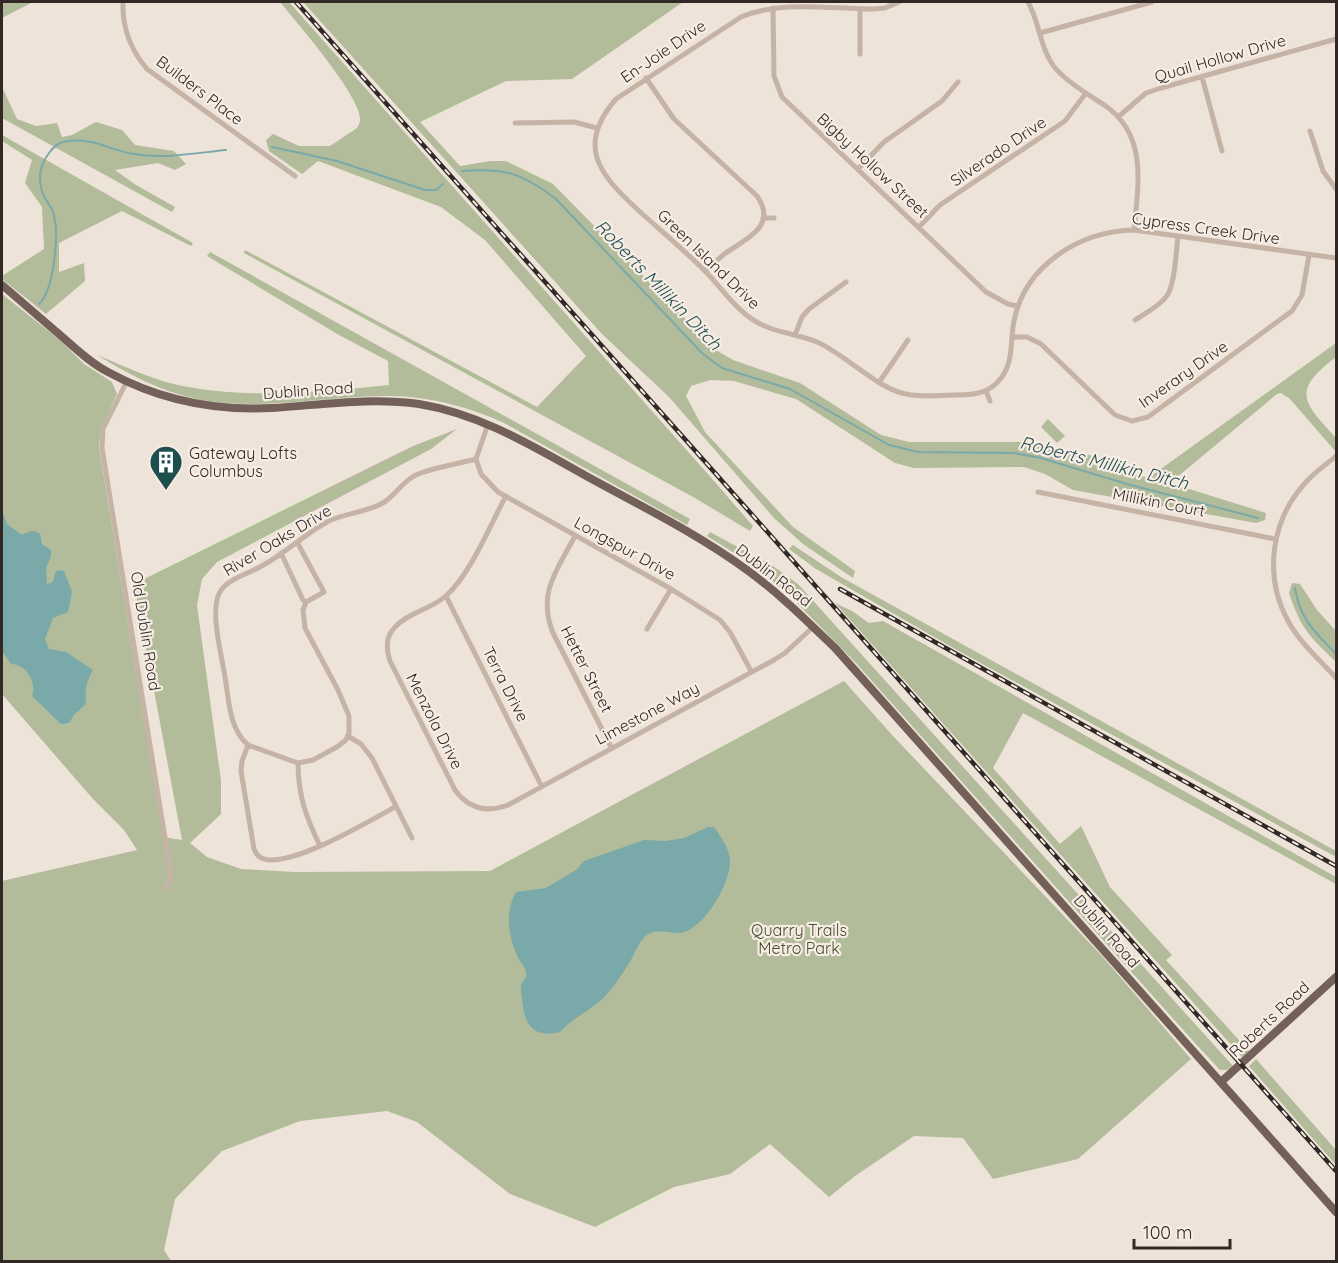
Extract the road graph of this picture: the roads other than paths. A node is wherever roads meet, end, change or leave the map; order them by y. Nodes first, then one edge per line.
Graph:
1 (123, 2) edge
2 (899, 2) edge
3 (1028, 2) edge
4 (1120, 2) edge
5 (1152, 2) edge
6 (773, 8) junction
7 (860, 9) junction
8 (1122, 10) junction
9 (1040, 33) junction
10 (1336, 39) edge
11 (860, 54) dead end
12 (1202, 77) junction
13 (646, 78) junction
14 (958, 82) dead end
15 (1086, 93) junction
16 (1118, 117) junction
17 (515, 123) dead end
18 (597, 128) junction
19 (1310, 131) dead end
20 (1222, 151) dead end
21 (858, 169) junction
22 (296, 176) dead end
23 (1336, 189) edge
24 (763, 218) junction
25 (774, 218) dead end
26 (919, 227) junction
27 (1134, 230) junction
28 (1178, 236) junction
29 (1309, 255) junction
30 (1336, 258) edge
31 (705, 271) junction
32 (846, 282) dead end
33 (2, 285) edge
34 (1017, 306) junction
35 (1136, 320) dead end
36 (795, 335) junction
37 (1011, 337) junction
38 (908, 340) dead end
39 (128, 381) junction
40 (880, 381) junction
41 (986, 391) junction
42 (990, 401) dead end
43 (488, 424) junction
44 (1336, 456) edge
45 (476, 459) junction
46 (1038, 492) dead end
47 (506, 496) junction
48 (575, 536) junction
49 (1275, 539) junction
50 (297, 542) junction
51 (281, 553) junction
52 (671, 589) junction
53 (446, 596) junction
54 (306, 602) junction
55 (813, 627) junction
56 (647, 629) dead end
57 (751, 671) junction
58 (1336, 678) edge
59 (348, 736) junction
60 (248, 745) junction
61 (612, 747) junction
62 (298, 763) junction
63 (541, 785) junction
64 (395, 807) junction
65 (486, 810) joint
66 (412, 838) dead end
67 (320, 846) junction
68 (165, 890) dead end
69 (1336, 977) edge
70 (1221, 1082) junction
71 (1336, 1212) edge

1 - 22 street, Builders Place
2 - 7 street, En-Joie Drive
3 - 9 street
4 - 8 street
5 - 8 street
6 - 7 street, En-Joie Drive
6 - 13 street, En-Joie Drive
6 - 21 street, Bigby Hollow Street
7 - 11 street
8 - 9 street
9 - 15 street
10 - 12 street, Quail Hollow Drive
12 - 16 street, Quail Hollow Drive
12 - 20 street
13 - 18 street, En-Joie Drive
13 - 24 street
14 - 21 street
15 - 16 street
15 - 26 street, Silverado Drive
16 - 27 street
17 - 18 street
18 - 31 street, Green Island Drive
19 - 23 street
21 - 26 street, Bigby Hollow Street
24 - 25 street
24 - 31 street
26 - 34 street, Bigby Hollow Street
27 - 28 street, Cypress Creek Drive
27 - 34 street, Cypress Creek Drive
28 - 29 street, Cypress Creek Drive
28 - 35 street
29 - 30 street, Cypress Creek Drive
29 - 37 street, Inverary Drive
31 - 36 street, Green Island Drive
32 - 36 street
33 - 39 main road, Dublin Road
34 - 37 street, Cypress Creek Drive
36 - 40 street, Green Island Drive
37 - 41 street, Cypress Creek Drive
38 - 40 street
39 - 43 main road, Dublin Road
39 - 68 street, Old Dublin Road
40 - 41 street, Green Island Drive
41 - 42 street
43 - 45 street
43 - 55 main road, Dublin Road
44 - 49 street
45 - 47 street, Longspur Drive
45 - 50 street, River Oaks Drive
46 - 49 street, Millikin Court
47 - 48 street, Longspur Drive
47 - 53 street
48 - 52 street, Longspur Drive
48 - 61 street, Hetter Street
49 - 58 street
50 - 51 street, River Oaks Drive
50 - 54 street
51 - 54 street
51 - 60 street, River Oaks Drive
52 - 56 street
52 - 57 street, Longspur Drive
53 - 63 street, Terra Drive
53 - 65 street, Menzola Drive
54 - 59 street
55 - 57 street, Limestone Way
55 - 70 main road, Dublin Road
57 - 61 street, Limestone Way
59 - 62 street
59 - 64 street
60 - 62 street
60 - 67 street
61 - 63 street, Limestone Way
62 - 67 street
63 - 65 street, Limestone Way
64 - 66 street
64 - 67 street
69 - 70 main road, Roberts Road
70 - 71 main road, Dublin Road

